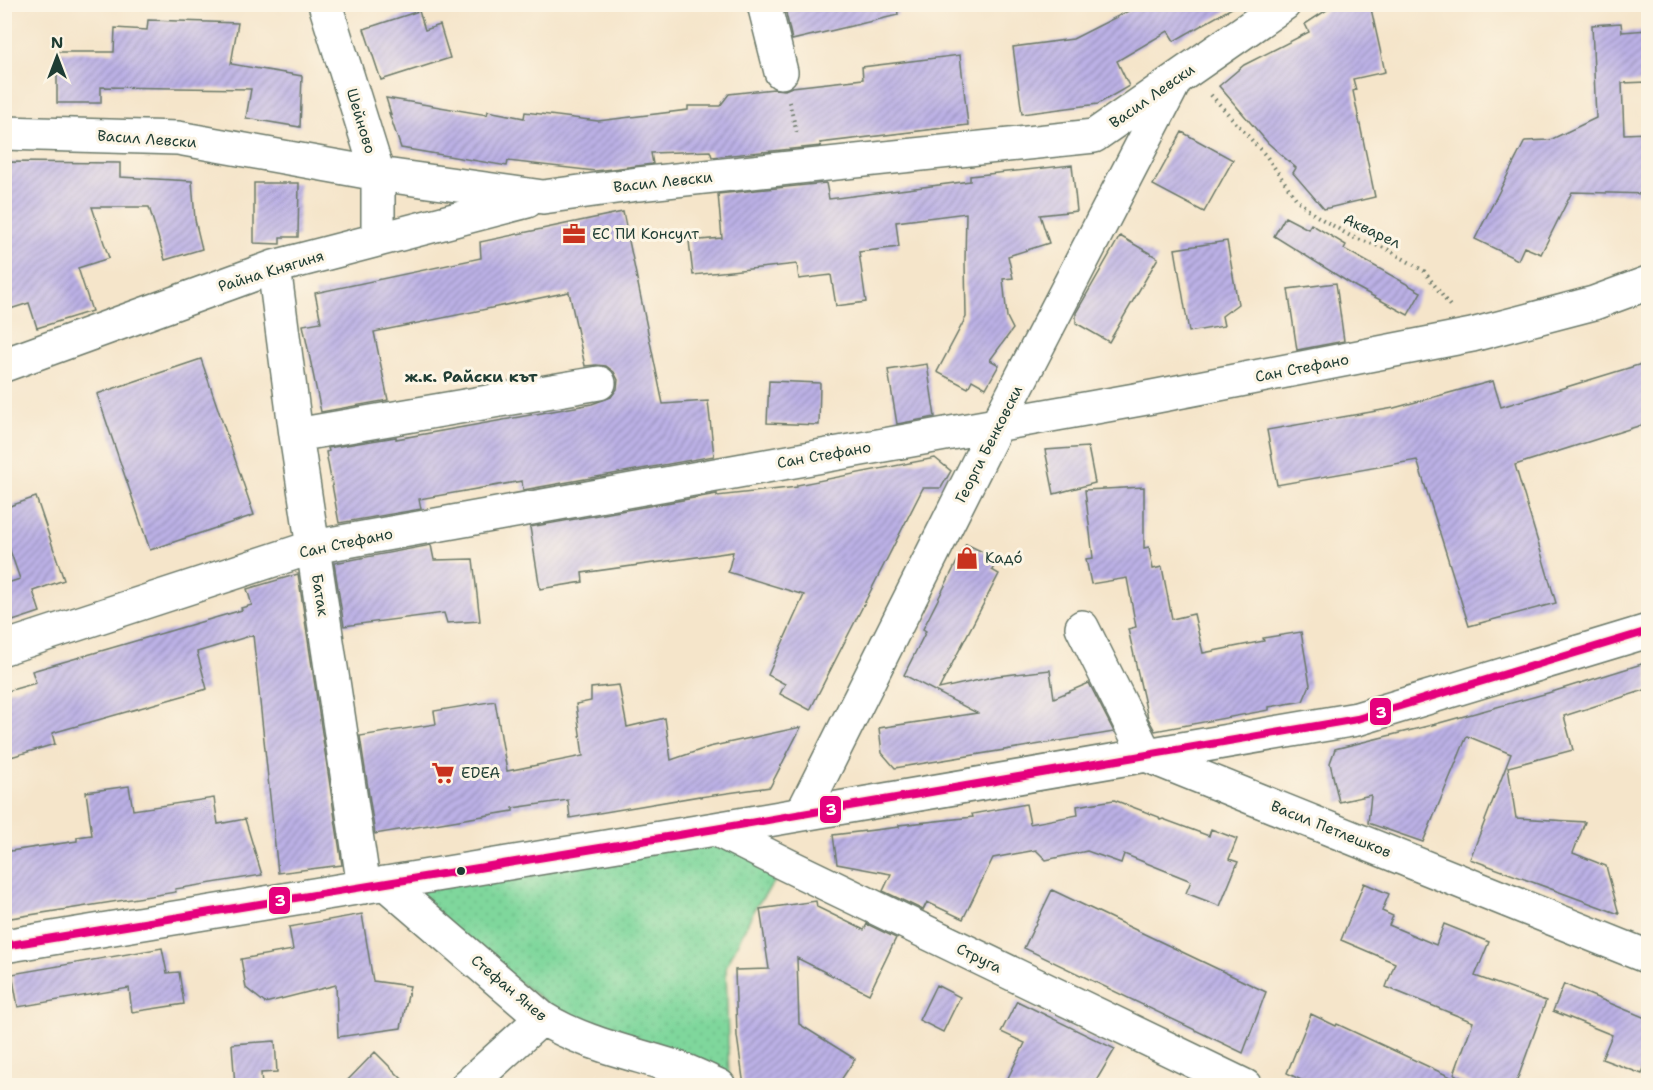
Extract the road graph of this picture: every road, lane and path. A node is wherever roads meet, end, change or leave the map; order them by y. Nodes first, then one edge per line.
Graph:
1 (325, 4) edge
2 (764, 4) edge
3 (1284, 4) edge
4 (781, 72) joint
5 (1183, 74) junction
6 (4, 133) edge
7 (805, 167) junction
8 (378, 174) junction
9 (543, 197) junction
10 (378, 240) junction
11 (274, 267) junction
12 (1648, 283) edge
13 (1472, 335) junction
14 (4, 365) edge
15 (599, 383) dead end
16 (997, 425) junction
17 (296, 435) junction
18 (313, 547) junction
19 (1082, 627) dead end
20 (1648, 631) edge
21 (4, 648) edge
22 (1146, 755) junction
23 (804, 813) junction
24 (715, 829) junction
25 (374, 885) junction
26 (4, 946) edge
27 (1648, 957) edge
28 (542, 1018) junction
29 (467, 1086) edge
30 (719, 1086) edge
31 (1245, 1086) edge

1 - 8 street, Шейново
2 - 4 street
3 - 5 street, Васил Левски
4 - 7 path
5 - 7 street, Васил Левски
5 - 13 path, Акварел
5 - 16 street, Георги Бенковски
6 - 8 street, Васил Левски
7 - 9 street, Васил Левски
8 - 9 street, Васил Левски
8 - 10 street, Шейново
9 - 10 street, Райна Княгиня
10 - 11 street, Райна Княгиня
11 - 14 street, Райна Княгиня
11 - 17 street, Батак
12 - 13 street, Сан Стефано
13 - 16 street, Сан Стефано
15 - 17 street
16 - 18 street, Сан Стефано
16 - 23 street, Георги Бенковски
17 - 18 street, Батак
18 - 21 street, Сан Стефано
18 - 25 street, Батак
19 - 22 street
20 - 22 street
22 - 23 street
22 - 27 street, Васил Петлешков
23 - 24 street
24 - 25 street
24 - 31 street, Струга
25 - 26 street
25 - 28 street, Стефан Янев
28 - 29 street
28 - 30 street, Стефан Янев

